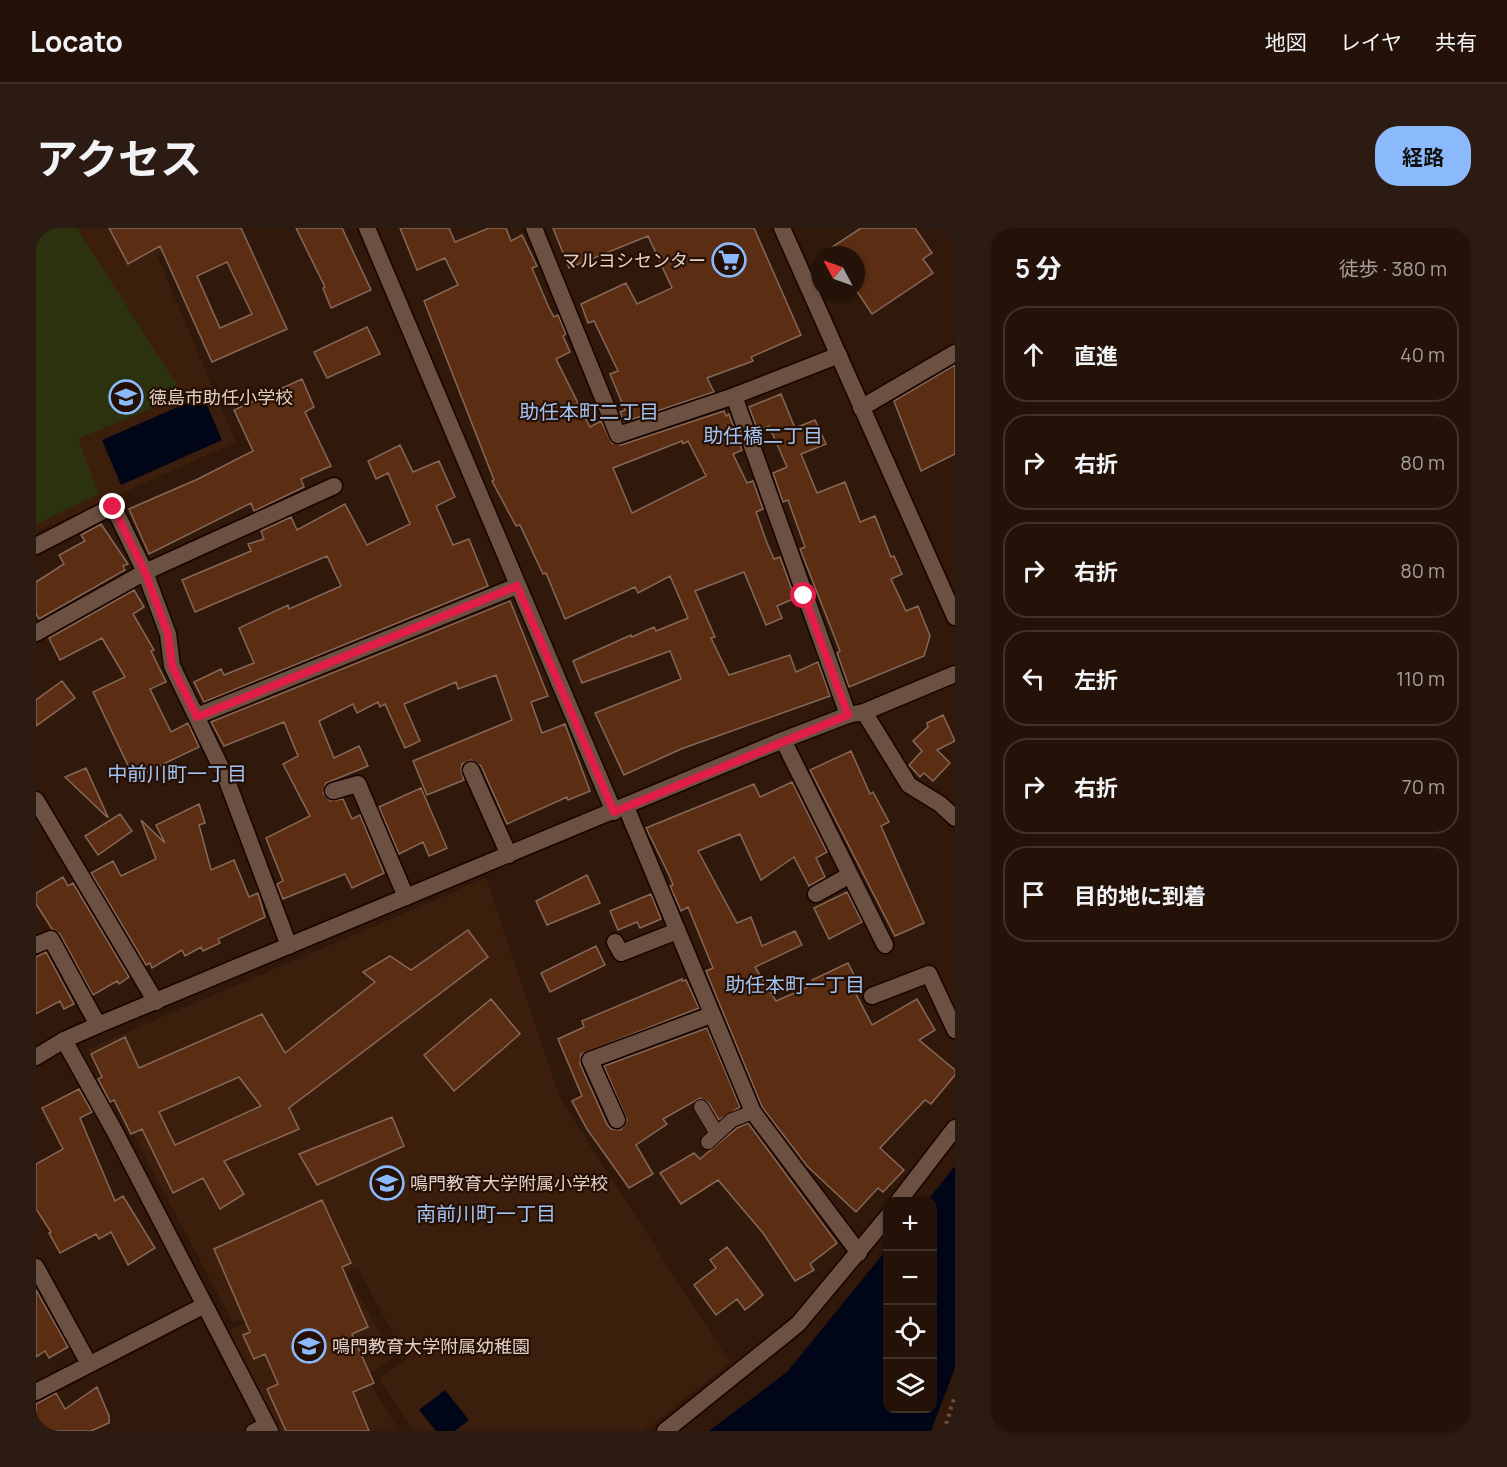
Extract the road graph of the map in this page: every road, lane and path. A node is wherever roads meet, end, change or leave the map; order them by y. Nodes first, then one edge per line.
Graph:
1 (367, 228) edge
2 (534, 228) edge
3 (782, 228) edge
4 (955, 353) edge
5 (839, 355) junction
6 (734, 396) junction
7 (861, 408) junction
8 (334, 486) dead end
9 (36, 546) edge
10 (145, 572) junction
11 (517, 586) junction
12 (955, 617) edge
13 (36, 633) edge
14 (955, 674) edge
15 (856, 713) junction
16 (197, 717) junction
17 (783, 740) junction
18 (471, 770) dead end
19 (333, 791) dead end
20 (36, 800) edge
21 (620, 809) junction
22 (955, 818) edge
23 (509, 855) junction
24 (850, 875) junction
25 (816, 894) dead end
26 (406, 897) junction
27 (677, 931) junction
28 (615, 942) dead end
29 (36, 945) edge
30 (885, 945) dead end
31 (290, 946) junction
32 (872, 996) dead end
33 (156, 1002) junction
34 (711, 1015) junction
35 (99, 1025) junction
36 (955, 1030) edge
37 (64, 1040) junction
38 (36, 1057) edge
39 (701, 1107) dead end
40 (753, 1112) junction
41 (617, 1120) dead end
42 (955, 1128) edge
43 (902, 1197) edge
44 (883, 1221) edge
45 (859, 1252) junction
46 (36, 1267) edge
47 (203, 1305) junction
48 (89, 1364) junction
49 (36, 1392) edge
50 (955, 1395) edge
51 (263, 1429) edge
52 (665, 1431) edge
53 (944, 1431) edge

1 - 11 street
2 - 6 street
3 - 5 street
4 - 7 street
5 - 6 street
5 - 7 street
6 - 15 street
7 - 12 street
8 - 10 street
9 - 10 street
10 - 13 street
10 - 16 street
11 - 16 street
11 - 21 street
14 - 15 street
15 - 17 street
15 - 22 street
16 - 31 street
17 - 21 street
17 - 24 street
18 - 23 street
19 - 26 street
20 - 33 street
21 - 23 street
21 - 27 street
23 - 26 street
24 - 25 street
24 - 30 street
26 - 31 street
27 - 28 street
27 - 34 street
29 - 35 street
31 - 33 street
32 - 36 street
33 - 35 street
34 - 40 street
34 - 41 street
35 - 37 street
37 - 38 street
37 - 47 street
39 - 40 lane
40 - 45 street
42 - 43 street
44 - 45 street
45 - 52 street
46 - 48 street
47 - 48 street
47 - 51 street
48 - 49 street
50 - 53 path

